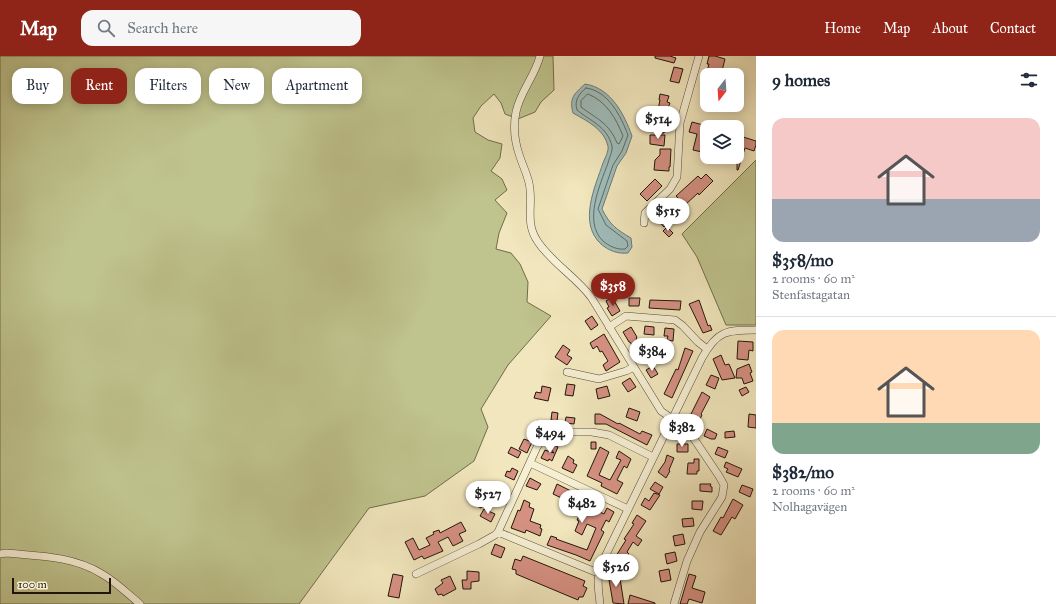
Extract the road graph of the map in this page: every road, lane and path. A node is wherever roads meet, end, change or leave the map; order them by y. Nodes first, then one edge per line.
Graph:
1 (540, 56) edge
2 (700, 56) edge
3 (644, 223) dead end
4 (609, 327) junction
5 (756, 330) edge
6 (707, 349) junction
7 (634, 367) junction
8 (567, 372) dead end
9 (672, 419) junction
10 (653, 457) junction
11 (530, 463) junction
12 (628, 509) junction
13 (498, 532) junction
14 (0, 554) edge
15 (598, 573) junction
16 (416, 574) dead end
17 (140, 604) edge
18 (600, 604) edge
19 (674, 604) edge

1 - 4 street
2 - 3 street
4 - 6 street
4 - 7 street
5 - 6 street
6 - 9 street
7 - 8 street
7 - 9 street
9 - 10 street
9 - 19 street
10 - 11 street
10 - 12 street
11 - 12 street
11 - 13 street
12 - 15 street
13 - 15 street
13 - 16 street
14 - 17 street
15 - 18 street

